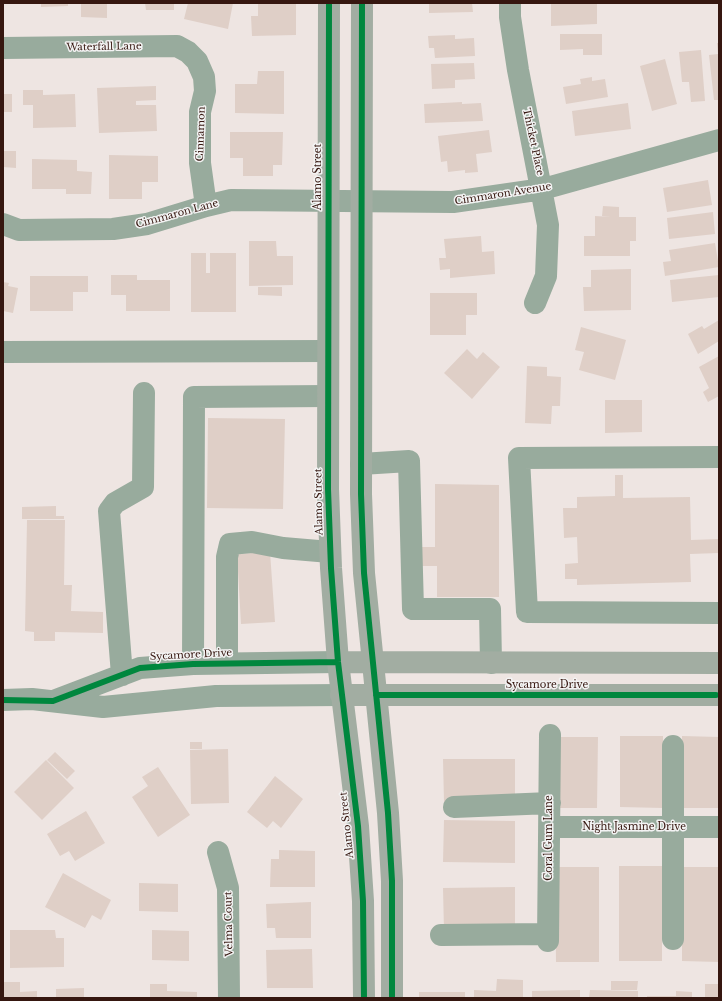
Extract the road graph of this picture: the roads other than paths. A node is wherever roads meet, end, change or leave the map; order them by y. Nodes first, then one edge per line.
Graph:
1 (329, 3) edge
2 (362, 3) edge
3 (510, 3) edge
4 (3, 48) edge
5 (198, 64) joint
6 (719, 140) edge
7 (543, 190) junction
8 (328, 200) junction
9 (361, 203) junction
10 (206, 206) junction
11 (3, 224) edge
12 (535, 303) dead end
13 (328, 351) junction
14 (3, 352) edge
15 (144, 393) dead end
16 (328, 396) junction
17 (719, 457) edge
18 (361, 464) junction
19 (330, 552) junction
20 (719, 613) edge
21 (338, 662) junction
22 (228, 663) junction
23 (491, 663) junction
24 (719, 663) edge
25 (193, 664) junction
26 (373, 664) junction
27 (122, 675) junction
28 (341, 695) junction
29 (376, 695) junction
30 (719, 695) edge
31 (3, 700) edge
32 (53, 701) junction
33 (550, 735) dead end
34 (673, 746) dead end
35 (550, 803) junction
36 (454, 807) dead end
37 (550, 827) junction
38 (672, 827) junction
39 (719, 827) edge
40 (218, 852) dead end
41 (441, 935) dead end
42 (673, 939) dead end
43 (229, 998) edge
44 (364, 998) edge
45 (392, 998) edge

1 - 8 main road, Alamo Street
2 - 9 main road
3 - 7 street, Thicket Place
4 - 5 street, Waterfall Lane
5 - 10 street, Cinnamon
6 - 7 street, Cimmaron Avenue
7 - 9 street, Cimmaron Avenue
7 - 12 street, Thicket Place
8 - 9 street, Cimmaron Avenue
8 - 10 street, Cimmaron Lane
8 - 13 main road, Alamo Street
9 - 18 main road
10 - 11 street, Cimmaron Lane
13 - 14 street
13 - 16 main road, Alamo Street
15 - 27 street
16 - 19 main road, Alamo Street
16 - 25 street
17 - 20 street
18 - 23 street
18 - 26 main road
19 - 21 main road, Alamo Street
19 - 22 street
21 - 22 street, Sycamore Drive
21 - 26 main road, Sycamore Drive
21 - 28 main road, Alamo Street
22 - 25 street, Sycamore Drive
23 - 24 main road, Sycamore Drive
23 - 26 main road, Sycamore Drive
25 - 27 street, Sycamore Drive
26 - 29 main road
27 - 32 street, Sycamore Drive
28 - 29 main road, Sycamore Drive
28 - 32 street, Sycamore Drive
28 - 44 main road, Alamo Street
29 - 30 main road, Sycamore Drive
29 - 45 main road
31 - 32 street, Sycamore Drive
33 - 35 street, Coral Gum Lane
34 - 38 street
35 - 36 street
35 - 37 street, Coral Gum Lane
37 - 38 street, Night Jasmine Drive
37 - 41 street, Coral Gum Lane
38 - 39 street, Night Jasmine Drive
38 - 42 street
40 - 43 street, Velma Court

